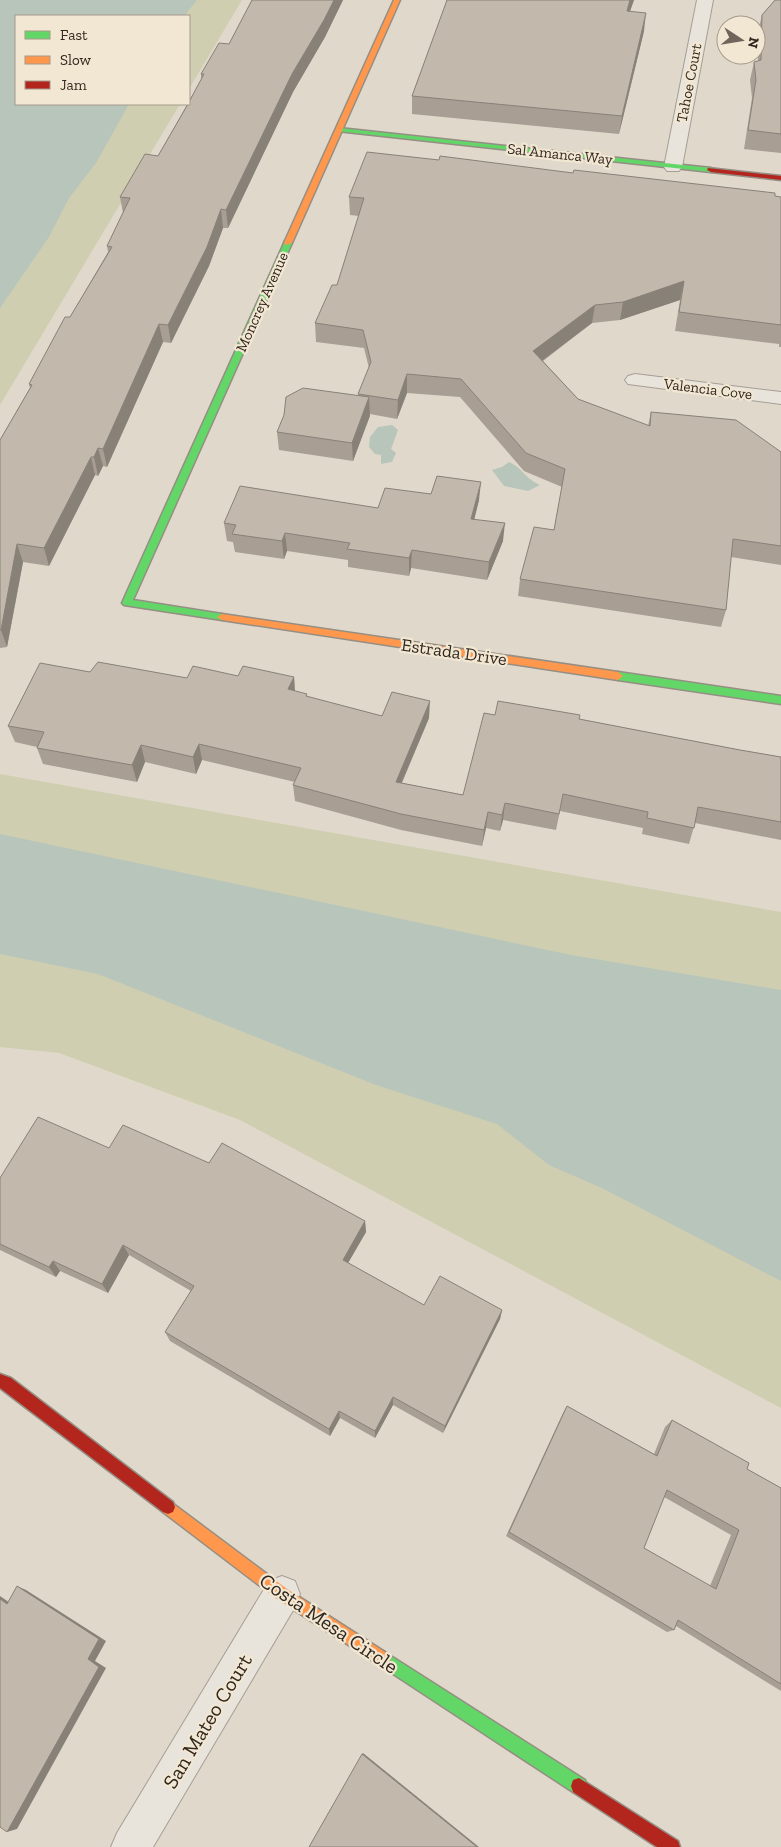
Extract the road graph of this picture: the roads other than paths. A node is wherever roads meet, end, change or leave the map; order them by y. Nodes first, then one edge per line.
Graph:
1 (397, 0) edge
2 (705, 0) edge
3 (340, 130) junction
4 (673, 167) junction
5 (781, 178) edge
6 (635, 380) dead end
7 (781, 398) edge
8 (127, 604) joint
9 (781, 700) edge
10 (0, 1381) edge
11 (282, 1594) junction
12 (131, 1847) edge
13 (672, 1847) edge

1 - 3 street, Moncrey Avenue
2 - 4 street, Tahoe Court
3 - 4 street, Sal Amanca Way
3 - 8 street, Moncrey Avenue
4 - 5 street, Sal Amanca Way
6 - 7 street, Valencia Cove
8 - 9 street, Estrada Drive
10 - 11 street, Costa Mesa Circle
11 - 12 street, San Mateo Court
11 - 13 street, Costa Mesa Circle

